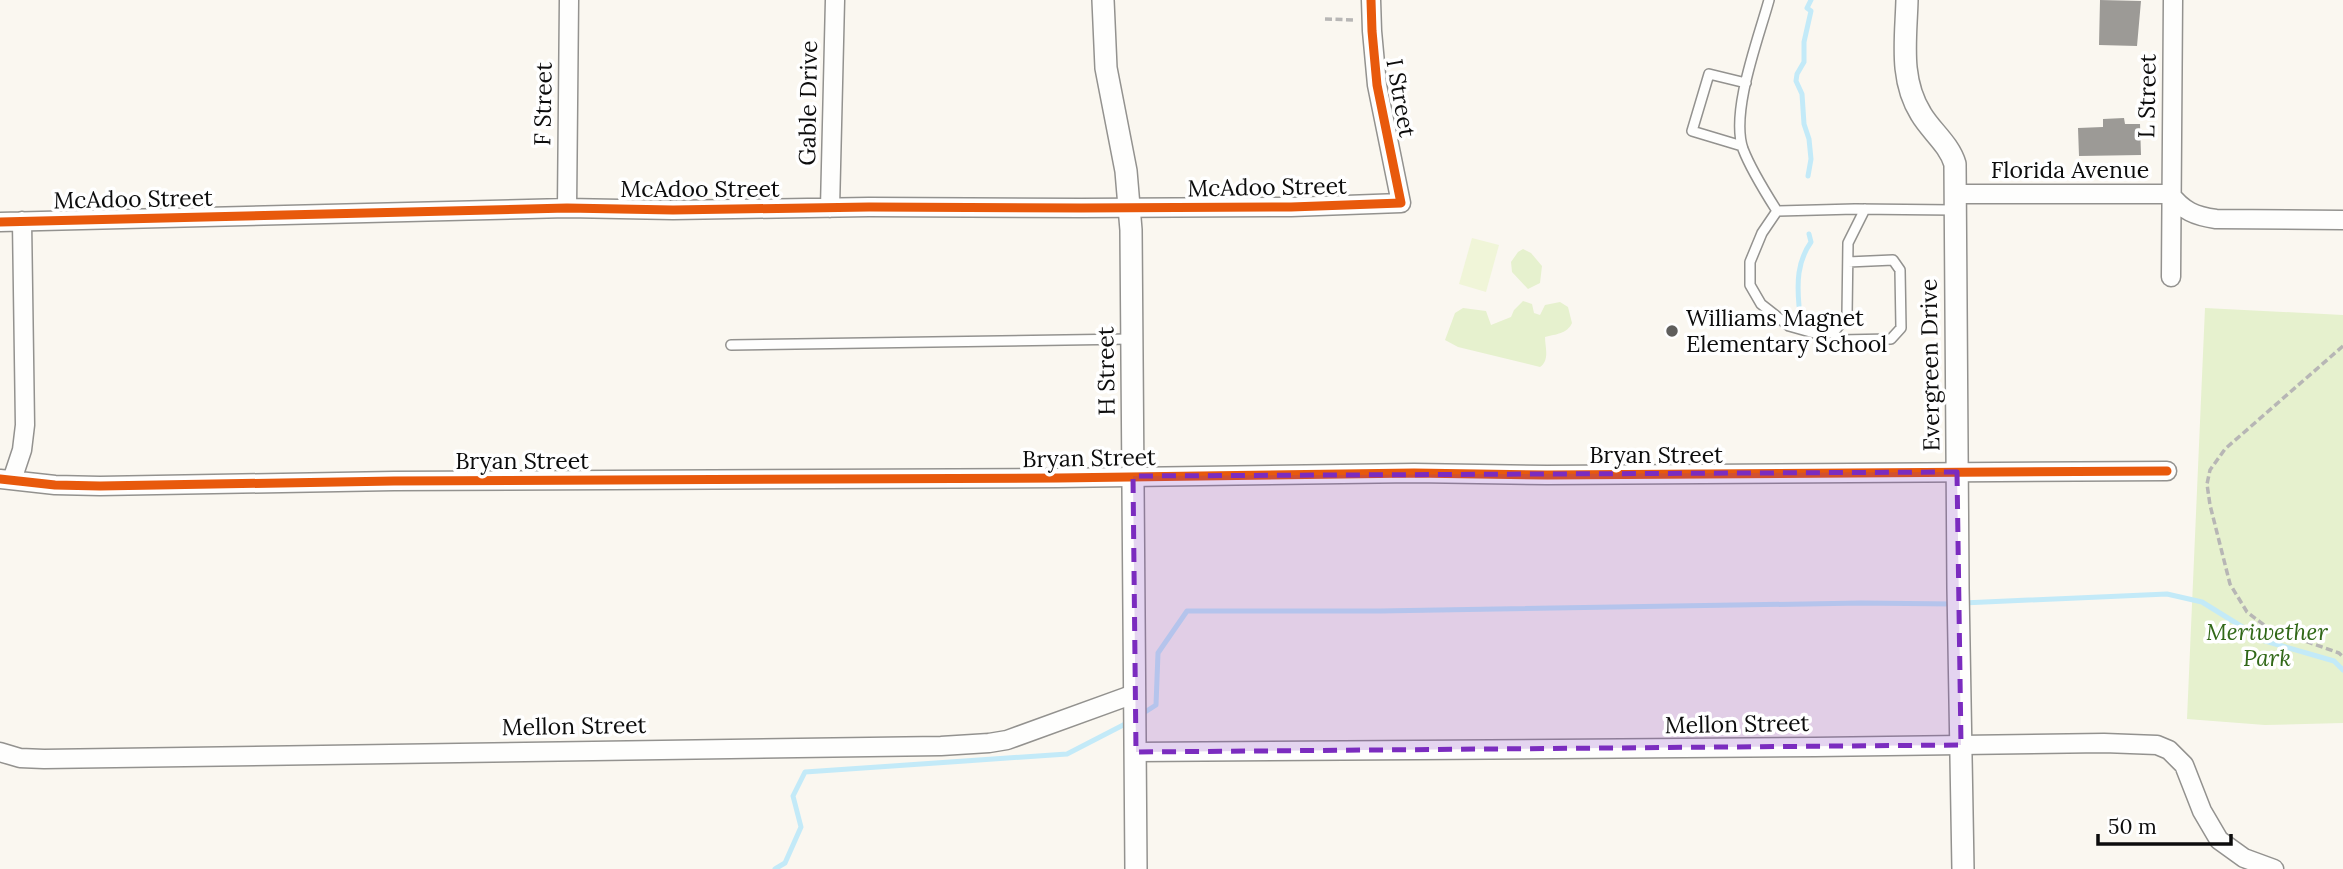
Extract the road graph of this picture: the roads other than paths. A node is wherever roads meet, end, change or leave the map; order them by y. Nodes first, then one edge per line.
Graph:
1 (569, 0) edge
2 (835, 0) edge
3 (1103, 0) edge
4 (1371, 0) edge
5 (1769, 0) edge
6 (1907, 0) edge
7 (2173, 0) edge
8 (1746, 83) junction
9 (1742, 146) junction
10 (2171, 194) junction
11 (1956, 202) junction
12 (1401, 203) joint
13 (567, 208) junction
14 (830, 208) junction
15 (1128, 208) junction
16 (1865, 209) junction
17 (1777, 211) junction
18 (2343, 219) edge
19 (0, 222) edge
20 (22, 222) junction
21 (1848, 262) junction
22 (2171, 277) dead end
23 (1833, 333) junction
24 (1132, 339) junction
25 (731, 345) dead end
26 (2166, 471) dead end
27 (1957, 472) junction
28 (1133, 476) junction
29 (6, 479) edge
30 (1135, 700) junction
31 (1961, 745) junction
32 (1135, 746) junction
33 (3, 754) edge
34 (1136, 869) edge
35 (1962, 869) edge
36 (2274, 869) edge

1 - 13 street, F Street
2 - 14 street, Gable Drive
3 - 15 street, H Street
4 - 12 street, I Street
5 - 8 lane
6 - 11 street, Evergreen Drive
7 - 10 street, L Street
8 - 9 lane
8 - 9 lane
9 - 17 lane
10 - 11 street, Florida Avenue
10 - 18 street, Florida Avenue
10 - 22 street, L Street
11 - 16 lane
11 - 27 street, Evergreen Drive
12 - 15 street, McAdoo Street
13 - 14 street, McAdoo Street
13 - 20 street, McAdoo Street
14 - 15 street, McAdoo Street
15 - 24 street, H Street
16 - 17 lane
16 - 21 lane
17 - 23 lane
19 - 20 street, McAdoo Street
20 - 29 street
21 - 23 lane
21 - 23 lane
24 - 25 lane
24 - 28 street, H Street
26 - 27 street, Bryan Street
27 - 28 street, Bryan Street
27 - 31 street, Evergreen Drive
28 - 29 street, Bryan Street
28 - 30 street, H Street
30 - 32 street, H Street
30 - 33 street, Mellon Street
31 - 32 street, Mellon Street
31 - 35 street, Evergreen Drive
31 - 36 street, Mellon Street
32 - 34 street, H Street

